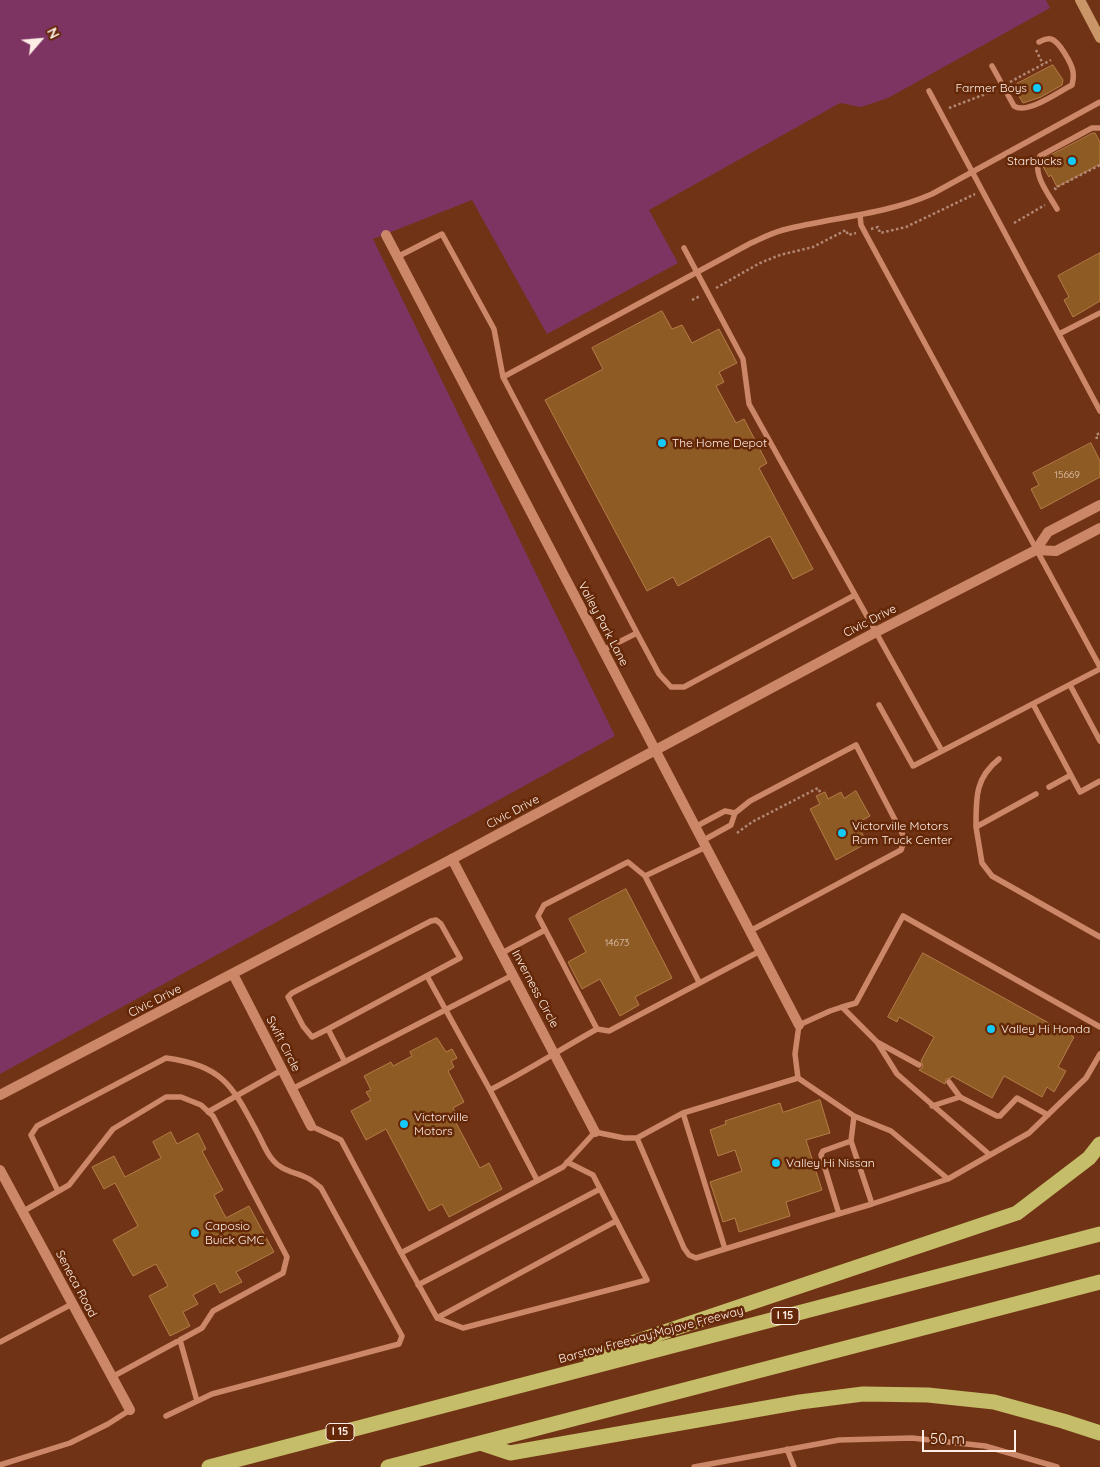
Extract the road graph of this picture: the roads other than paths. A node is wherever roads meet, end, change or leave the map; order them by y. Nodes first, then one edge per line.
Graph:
1 (1080, 0) edge
2 (1100, 38) edge
3 (1036, 43) road end
4 (992, 66) dead end
5 (929, 91) dead end
6 (1100, 102) edge
7 (1100, 128) edge
8 (972, 172) junction
9 (1058, 209) dead end
10 (860, 216) junction
11 (386, 235) dead end
12 (684, 248) dead end
13 (397, 257) junction
14 (697, 271) junction
15 (1100, 313) edge
16 (1060, 334) junction
17 (503, 377) junction
18 (1100, 411) edge
19 (1100, 505) edge
20 (1100, 528) edge
21 (1036, 550) junction
22 (855, 595) junction
23 (876, 632) junction
24 (637, 633) junction
25 (602, 650) junction
26 (1100, 668) edge
27 (1070, 685) junction
28 (1033, 704) junction
29 (879, 705) dead end
30 (1100, 741) edge
31 (654, 750) junction
32 (942, 751) junction
33 (999, 759) dead end
34 (1071, 775) junction
35 (1100, 781) edge
36 (1049, 786) dead end
37 (1036, 794) dead end
38 (735, 813) junction
39 (695, 827) junction
40 (976, 827) junction
41 (704, 844) junction
42 (452, 859) junction
43 (645, 876) junction
44 (545, 930) junction
45 (750, 931) junction
46 (1100, 937) edge
47 (760, 951) junction
48 (502, 953) junction
49 (233, 974) junction
50 (513, 975) junction
51 (427, 976) junction
52 (699, 982) junction
53 (842, 1008) junction
54 (447, 1009) junction
55 (799, 1025) junction
56 (1100, 1027) edge
57 (328, 1029) junction
58 (597, 1029) junction
59 (877, 1042) junction
60 (554, 1053) junction
61 (1100, 1054) edge
62 (345, 1062) junction
63 (919, 1065) dead end
64 (282, 1070) junction
65 (798, 1078) junction
66 (949, 1082) dead end
67 (292, 1090) junction
68 (490, 1090) junction
69 (0, 1095) edge
70 (238, 1095) junction
71 (960, 1097) junction
72 (932, 1106) junction
73 (208, 1112) junction
74 (683, 1113) junction
75 (1048, 1115) junction
76 (854, 1116) junction
77 (312, 1126) joint
78 (595, 1132) junction
79 (637, 1138) junction
80 (851, 1141) junction
81 (1100, 1144) edge
82 (990, 1156) junction
83 (567, 1162) junction
84 (0, 1170) edge
85 (948, 1179) junction
86 (537, 1180) junction
87 (600, 1189) junction
88 (58, 1191) junction
89 (872, 1204) junction
90 (22, 1212) junction
91 (839, 1214) junction
92 (616, 1221) junction
93 (1100, 1234) edge
94 (726, 1249) junction
95 (401, 1253) junction
96 (1100, 1282) edge
97 (418, 1285) junction
98 (72, 1304) junction
99 (437, 1318) junction
100 (180, 1340) junction
101 (0, 1342) edge
102 (112, 1377) junction
103 (470, 1398) junction
104 (197, 1401) junction
105 (130, 1410) joint
106 (166, 1416) dead end
107 (1100, 1433) edge
108 (480, 1444) junction
109 (787, 1449) junction
110 (0, 1465) edge
111 (210, 1467) edge
112 (388, 1467) edge
113 (694, 1467) edge
114 (794, 1467) edge
115 (1056, 1467) edge

1 - 2 main road
3 - 4 lane
5 - 8 lane
6 - 8 lane
7 - 9 lane
8 - 10 lane
8 - 16 lane
10 - 14 lane
10 - 21 lane
11 - 13 street, Valley Park Lane
12 - 14 lane
13 - 17 lane
13 - 25 street, Valley Park Lane
14 - 17 lane
14 - 22 lane
15 - 16 lane
16 - 18 lane
17 - 24 lane
19 - 21 street, Civic Drive
20 - 21 street, Civic Drive
21 - 23 street, Civic Drive
21 - 26 lane
22 - 23 lane
22 - 24 lane
23 - 31 street, Civic Drive
23 - 32 lane
24 - 25 lane
25 - 31 street, Valley Park Lane
26 - 27 lane
27 - 28 lane
27 - 30 lane
28 - 32 lane
28 - 34 lane
29 - 32 lane
31 - 39 street, Valley Park Lane
31 - 42 street, Civic Drive
33 - 40 lane
34 - 35 lane
34 - 36 lane
37 - 40 lane
38 - 39 lane
38 - 41 lane
38 - 45 lane
39 - 41 street, Valley Park Lane
40 - 46 lane
41 - 43 lane
41 - 45 street, Valley Park Lane
42 - 48 street, Inverness Circle
42 - 49 street, Civic Drive
43 - 44 lane
43 - 52 lane
44 - 48 lane
44 - 58 lane
45 - 47 street, Valley Park Lane
47 - 52 lane
47 - 55 street, Valley Park Lane
48 - 50 street, Inverness Circle
49 - 64 street, Swift Circle
49 - 69 street, Civic Drive
50 - 54 lane
50 - 60 street, Inverness Circle
51 - 54 lane
51 - 57 lane
51 - 57 lane
52 - 58 lane
53 - 55 lane
53 - 56 lane
53 - 59 lane
54 - 62 lane
54 - 68 lane
55 - 65 lane
57 - 62 lane
58 - 60 lane
59 - 63 lane
59 - 72 lane
60 - 68 lane
60 - 78 street, Inverness Circle
61 - 75 lane
62 - 67 lane
64 - 67 street, Swift Circle
64 - 70 lane
65 - 74 lane
65 - 76 lane
66 - 71 lane
67 - 77 street, Swift Circle
68 - 86 lane
70 - 73 lane
70 - 88 lane
70 - 104 lane
71 - 72 lane
71 - 75 lane
72 - 82 lane
73 - 88 lane
73 - 100 lane
74 - 79 lane
74 - 94 lane
75 - 82 lane
76 - 80 lane
76 - 85 lane
77 - 95 lane
78 - 79 lane
78 - 83 lane
79 - 94 lane
80 - 89 lane
80 - 91 lane
81 - 103 highway
82 - 85 lane
83 - 86 lane
83 - 87 lane
84 - 90 street, Seneca Road
85 - 89 lane
86 - 95 lane
87 - 92 lane
87 - 97 lane
88 - 90 lane
89 - 91 lane
90 - 98 street, Seneca Road
91 - 94 lane
92 - 99 lane
92 - 99 lane
93 - 103 highway, Barstow Freeway;Mojave Freeway / I 15
95 - 97 lane
96 - 108 highway
97 - 99 lane
98 - 101 lane
98 - 102 street, Seneca Road
100 - 102 lane
100 - 104 lane
102 - 105 street, Seneca Road
103 - 111 highway, Barstow Freeway;Mojave Freeway / I 15
104 - 106 lane
105 - 110 lane
107 - 108 highway
108 - 112 highway
109 - 113 lane
109 - 114 lane
109 - 115 lane

